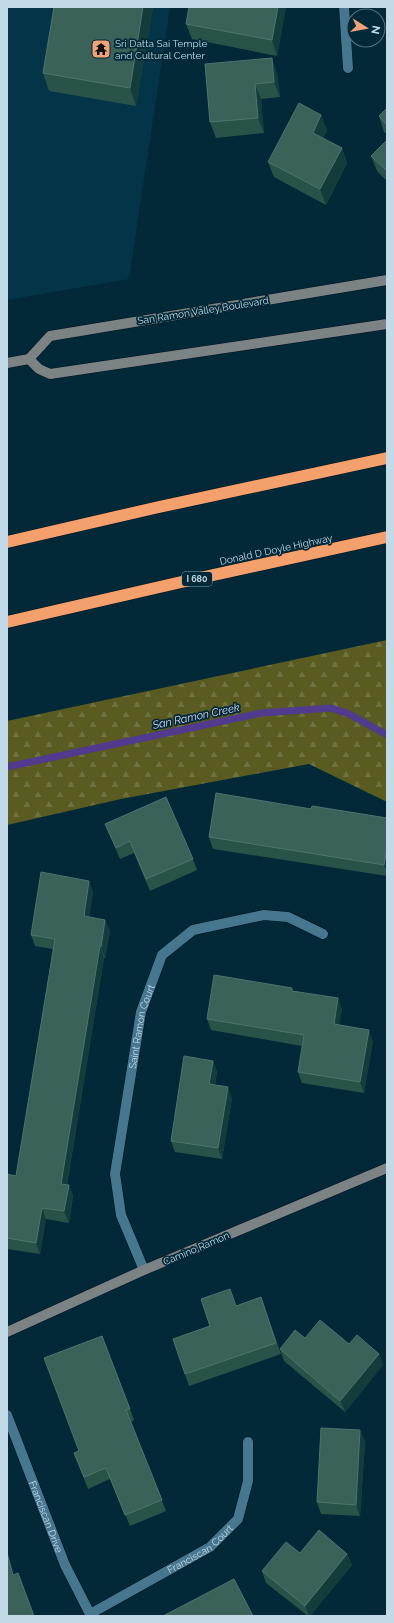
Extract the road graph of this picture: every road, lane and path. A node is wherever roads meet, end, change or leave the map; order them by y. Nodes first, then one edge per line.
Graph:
1 (344, 7) edge
2 (348, 68) dead end
3 (387, 280) edge
4 (387, 324) edge
5 (29, 359) junction
6 (7, 363) edge
7 (387, 458) edge
8 (387, 537) edge
9 (7, 542) edge
10 (7, 622) edge
11 (323, 934) dead end
12 (387, 1168) edge
13 (144, 1270) junction
14 (7, 1332) edge
15 (7, 1415) edge
16 (248, 1442) dead end
17 (90, 1615) edge

1 - 2 street
3 - 5 main road, San Ramon Valley Boulevard
4 - 5 main road
5 - 6 main road
7 - 9 highway
8 - 10 highway, Donald D Doyle Highway / I 680
11 - 13 street, Saint Ramon Court
12 - 13 main road, Camino Ramon
13 - 14 main road, Camino Ramon
15 - 17 street, Franciscan Drive
16 - 17 street, Franciscan Court

